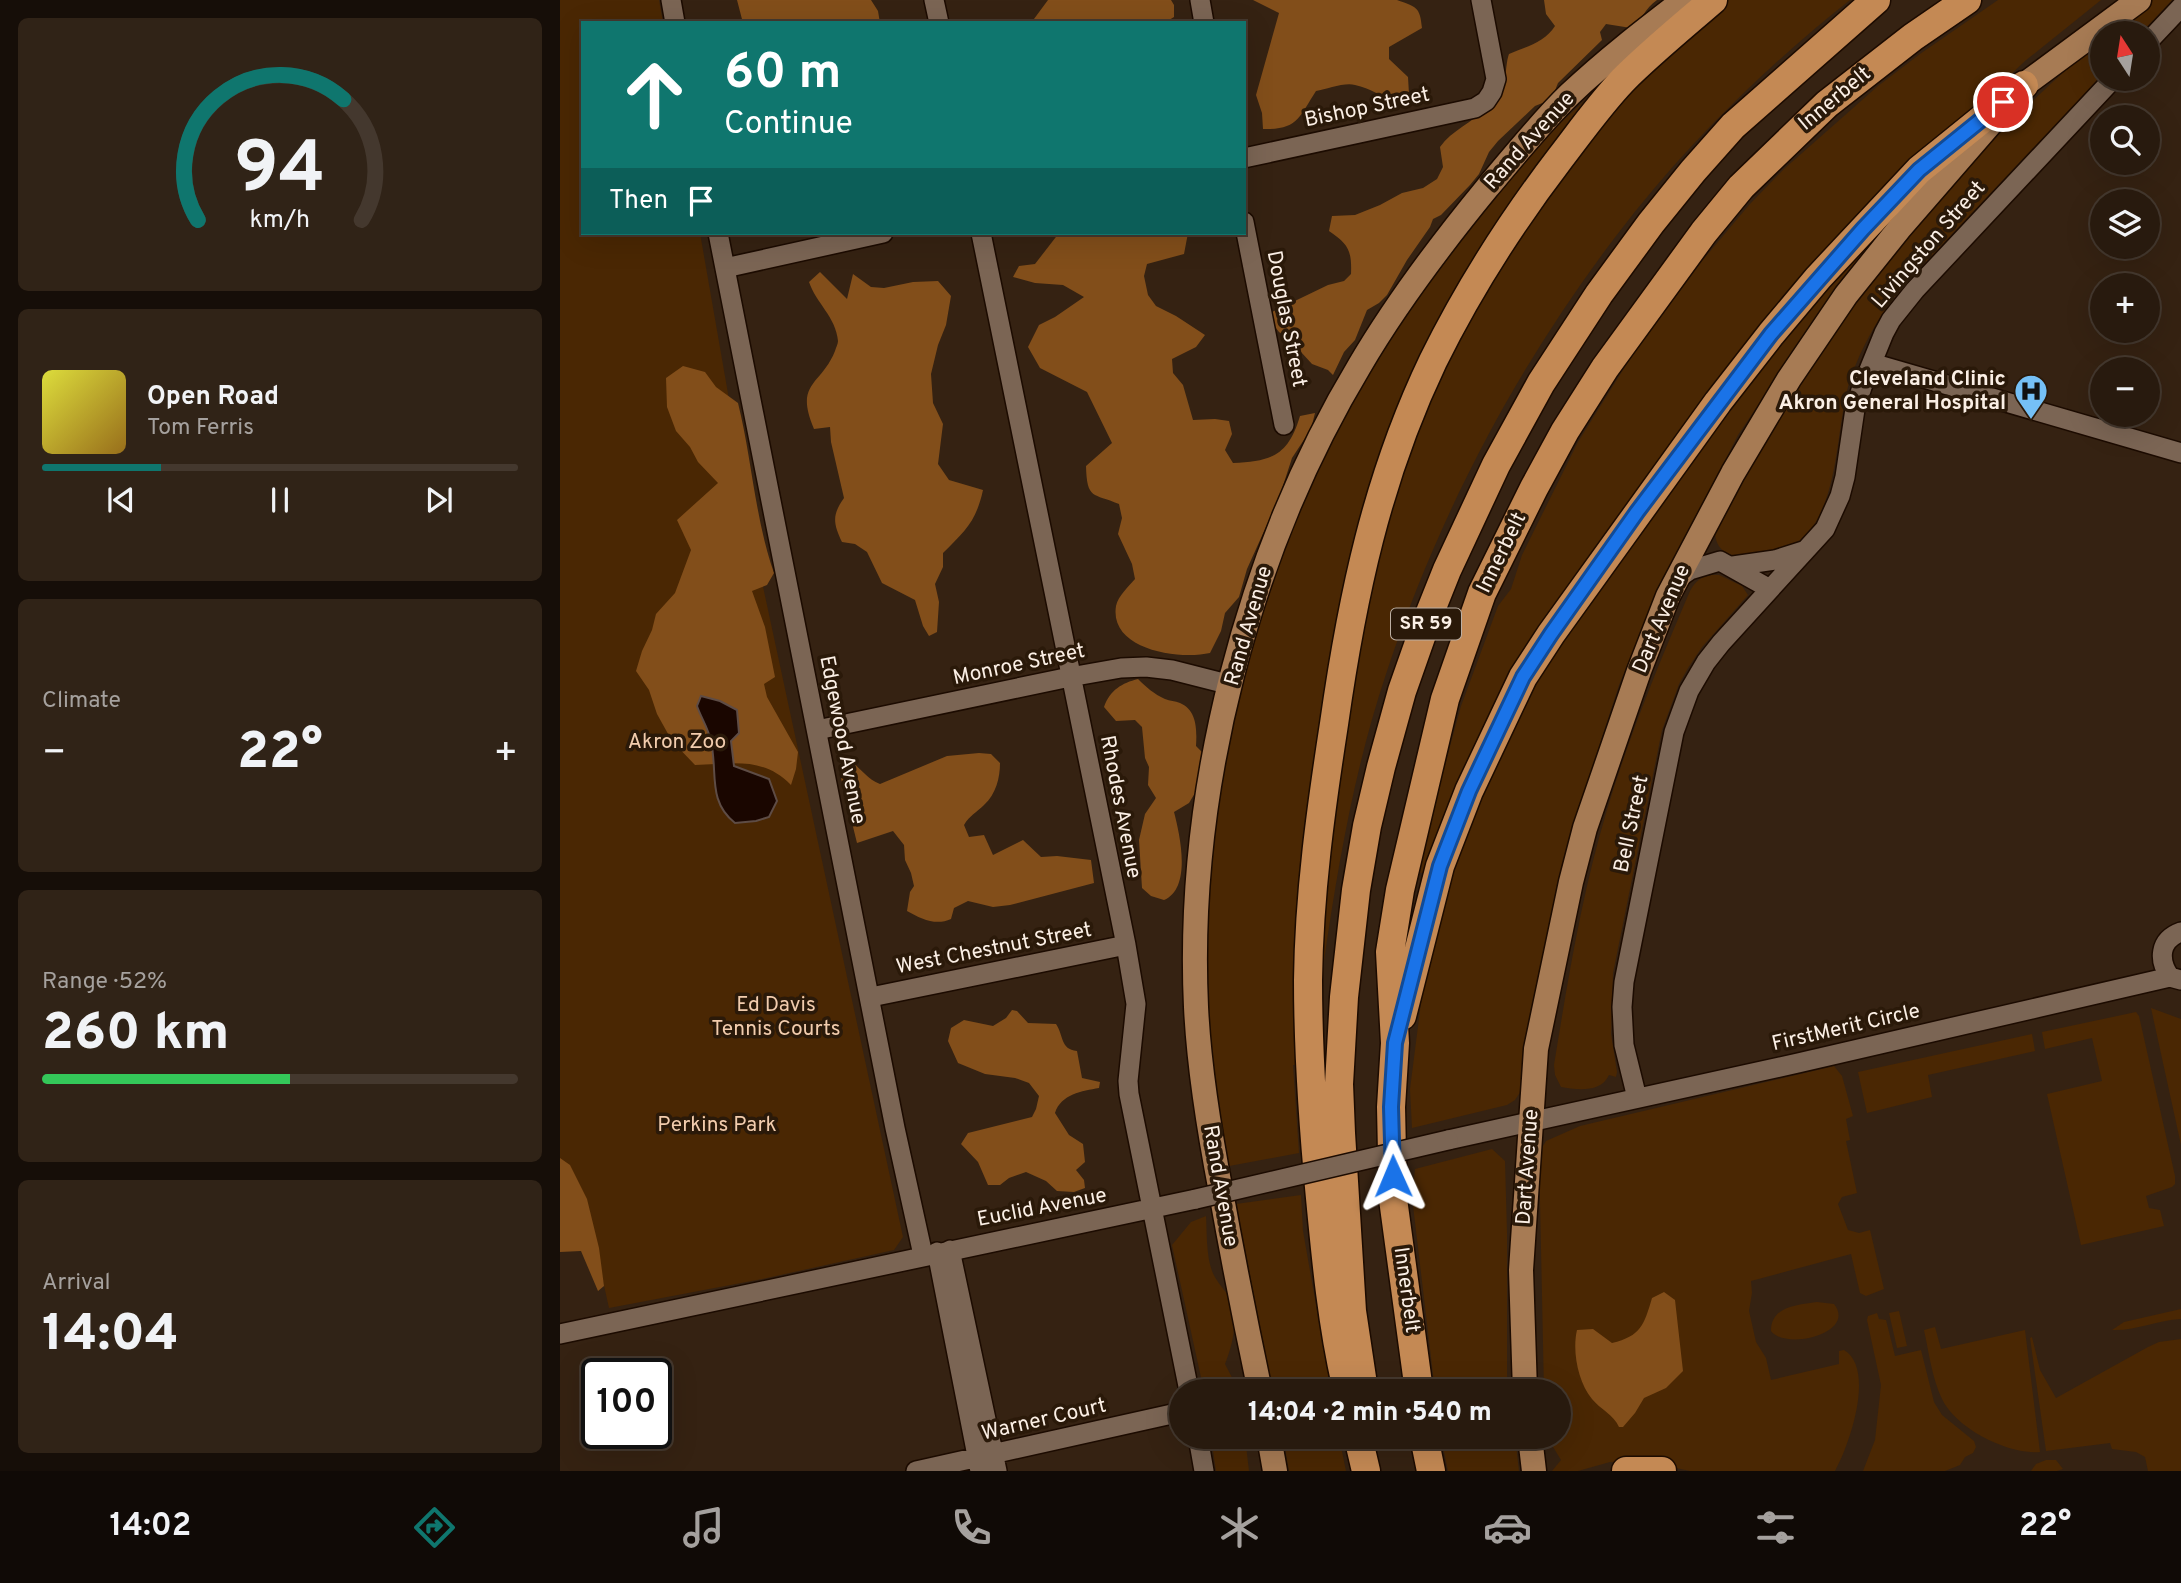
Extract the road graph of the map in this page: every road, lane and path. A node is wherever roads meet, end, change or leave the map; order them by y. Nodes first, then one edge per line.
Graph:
1 (671, 0) edge
2 (934, 0) edge
3 (1200, 0) edge
4 (1481, 0) edge
5 (1684, 0) edge
6 (1713, 0) edge
7 (1876, 0) edge
8 (1967, 0) edge
9 (2139, 0) edge
10 (2181, 7) edge
11 (675, 21) edge
12 (939, 21) edge
13 (1204, 21) edge
14 (2160, 29) edge
15 (2024, 85) junction
16 (2102, 91) edge
17 (1246, 158) edge
18 (1246, 232) edge
19 (718, 235) edge
20 (874, 235) edge
21 (981, 235) edge
22 (725, 268) junction
23 (1872, 363) junction
24 (1284, 425) dead end
25 (2181, 453) edge
26 (1707, 522) junction
27 (1807, 550) junction
28 (1726, 564) junction
29 (1677, 579) junction
30 (1770, 589) junction
31 (1070, 677) junction
32 (1231, 685) junction
33 (817, 730) junction
34 (2181, 932) edge
35 (1126, 945) junction
36 (2176, 979) edge
37 (871, 997) junction
38 (1395, 1043) junction
39 (1637, 1098) junction
40 (1532, 1122) junction
41 (1153, 1209) junction
42 (937, 1252) junction
43 (560, 1334) edge
44 (1187, 1379) edge
45 (1257, 1379) edge
46 (1345, 1379) edge
47 (1362, 1379) edge
48 (1417, 1379) edge
49 (1525, 1379) edge
50 (1169, 1415) edge
51 (1200, 1449) edge
52 (1271, 1449) edge
53 (1361, 1449) edge
54 (1375, 1449) edge
55 (1426, 1449) edge
56 (1532, 1449) edge
57 (987, 1463) edge
58 (1534, 1469) edge
59 (916, 1471) edge
60 (1204, 1471) edge
61 (1275, 1471) edge
62 (1366, 1471) edge
63 (1380, 1471) edge
64 (1431, 1471) edge
65 (1626, 1471) edge
66 (1662, 1471) edge

1 - 11 street
2 - 12 street
3 - 13 street
4 - 17 street, Bishop Street
5 - 32 main road, Rand Avenue
6 - 46 highway
7 - 47 highway, Innerbelt / SR 59
8 - 38 highway, Innerbelt / SR 59
9 - 15 main road, Dart Avenue
10 - 14 street
15 - 26 main road, Dart Avenue
15 - 38 highway
16 - 23 street, Livingston Street
18 - 24 street, Douglas Street
19 - 22 street, Edgewood Avenue
20 - 22 street
21 - 31 street, Rhodes Avenue
22 - 33 street, Edgewood Avenue
23 - 25 street
23 - 27 street, Livingston Street
26 - 28 street
26 - 29 main road, Dart Avenue
27 - 28 street
27 - 30 street, Livingston Street
28 - 29 street
28 - 30 street
29 - 40 main road, Dart Avenue
30 - 39 street, Bell Street
31 - 32 street, Monroe Street
31 - 33 street, Monroe Street
31 - 35 street, Rhodes Avenue
32 - 45 main road, Rand Avenue
33 - 37 street, Edgewood Avenue
34 - 36 street, FirstMerit Circle
35 - 37 street, West Chestnut Street
35 - 41 street, Rhodes Avenue
36 - 39 street, FirstMerit Circle
37 - 42 street, Edgewood Avenue
38 - 48 highway, Innerbelt / SR 59
39 - 40 street, FirstMerit Circle
40 - 41 street, Euclid Avenue, bridge
40 - 49 main road, Dart Avenue
41 - 42 street, Euclid Avenue
41 - 44 street, Rhodes Avenue
42 - 43 street, Euclid Avenue
42 - 57 street, Edgewood Avenue
50 - 57 street, Warner Court
51 - 60 street
52 - 61 main road
53 - 62 highway
54 - 63 highway
55 - 64 highway
56 - 58 main road
57 - 59 street, Warner Court
65 - 66 highway

